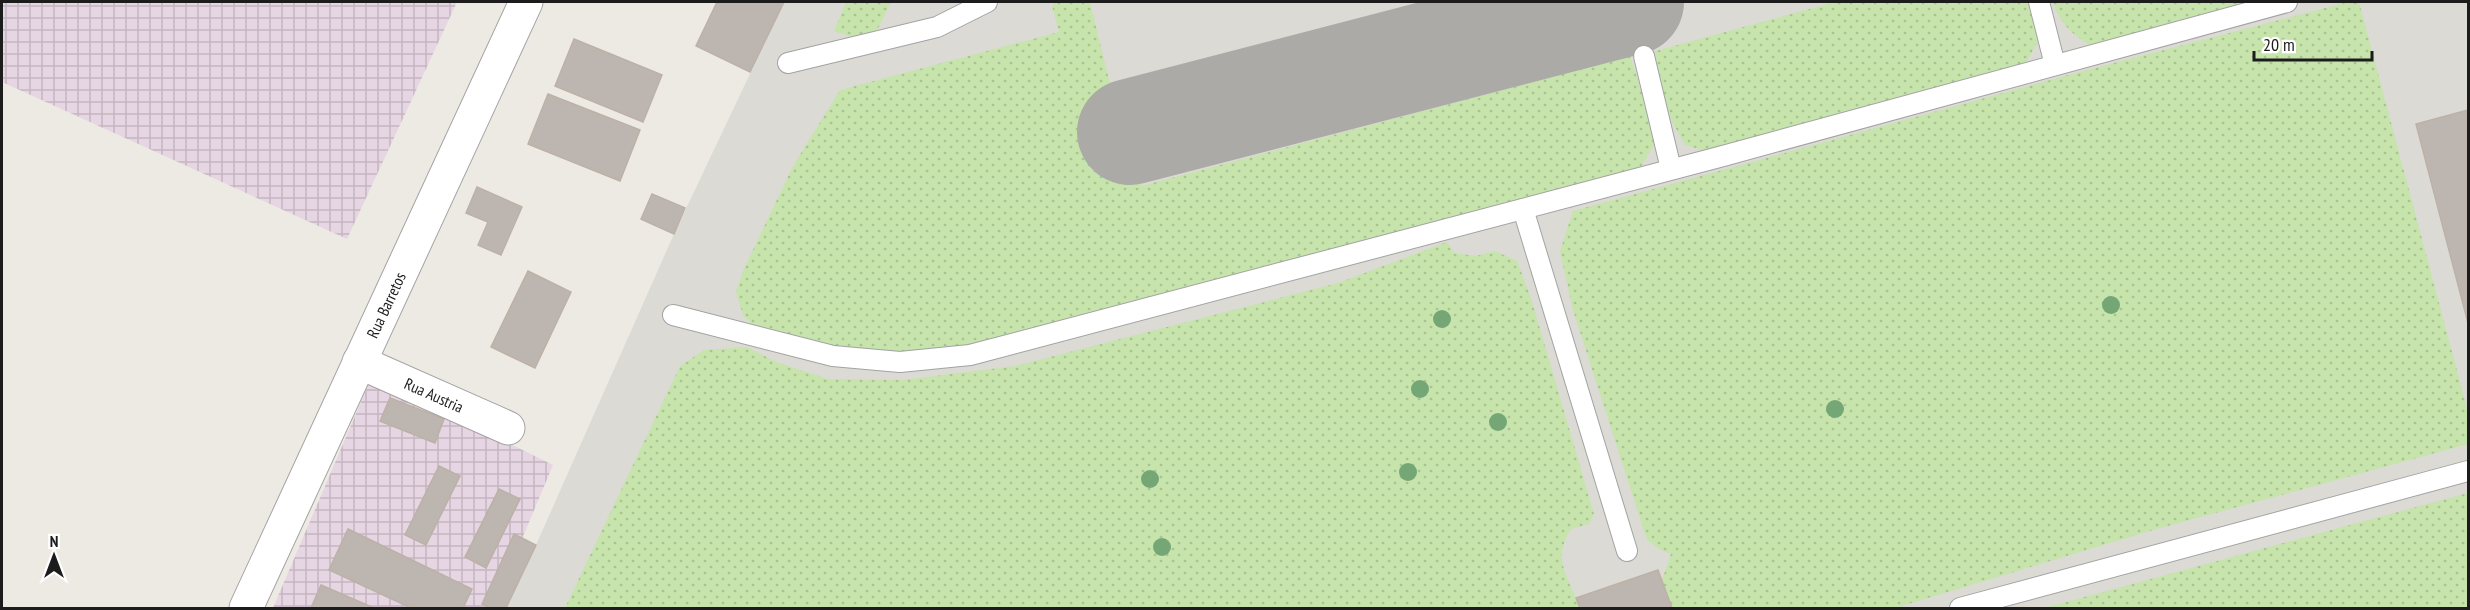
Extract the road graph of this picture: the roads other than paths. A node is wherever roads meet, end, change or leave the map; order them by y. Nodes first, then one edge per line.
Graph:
1 (526, 2) edge
2 (987, 2) edge
3 (2039, 2) edge
4 (2287, 2) edge
5 (1644, 56) dead end
6 (788, 63) dead end
7 (2055, 65) junction
8 (1671, 169) junction
9 (1523, 209) junction
10 (673, 315) dead end
11 (359, 362) junction
12 (508, 428) dead end
13 (2469, 471) edge
14 (1627, 551) dead end
15 (246, 609) edge
16 (1960, 609) edge

1 - 11 street, Rua Barretos
2 - 6 lane
3 - 7 lane
4 - 7 lane
5 - 8 lane
7 - 8 lane
8 - 9 lane
9 - 10 lane
9 - 14 lane
11 - 12 street, Rua Austria
11 - 15 street, Rua Barretos
13 - 16 lane

